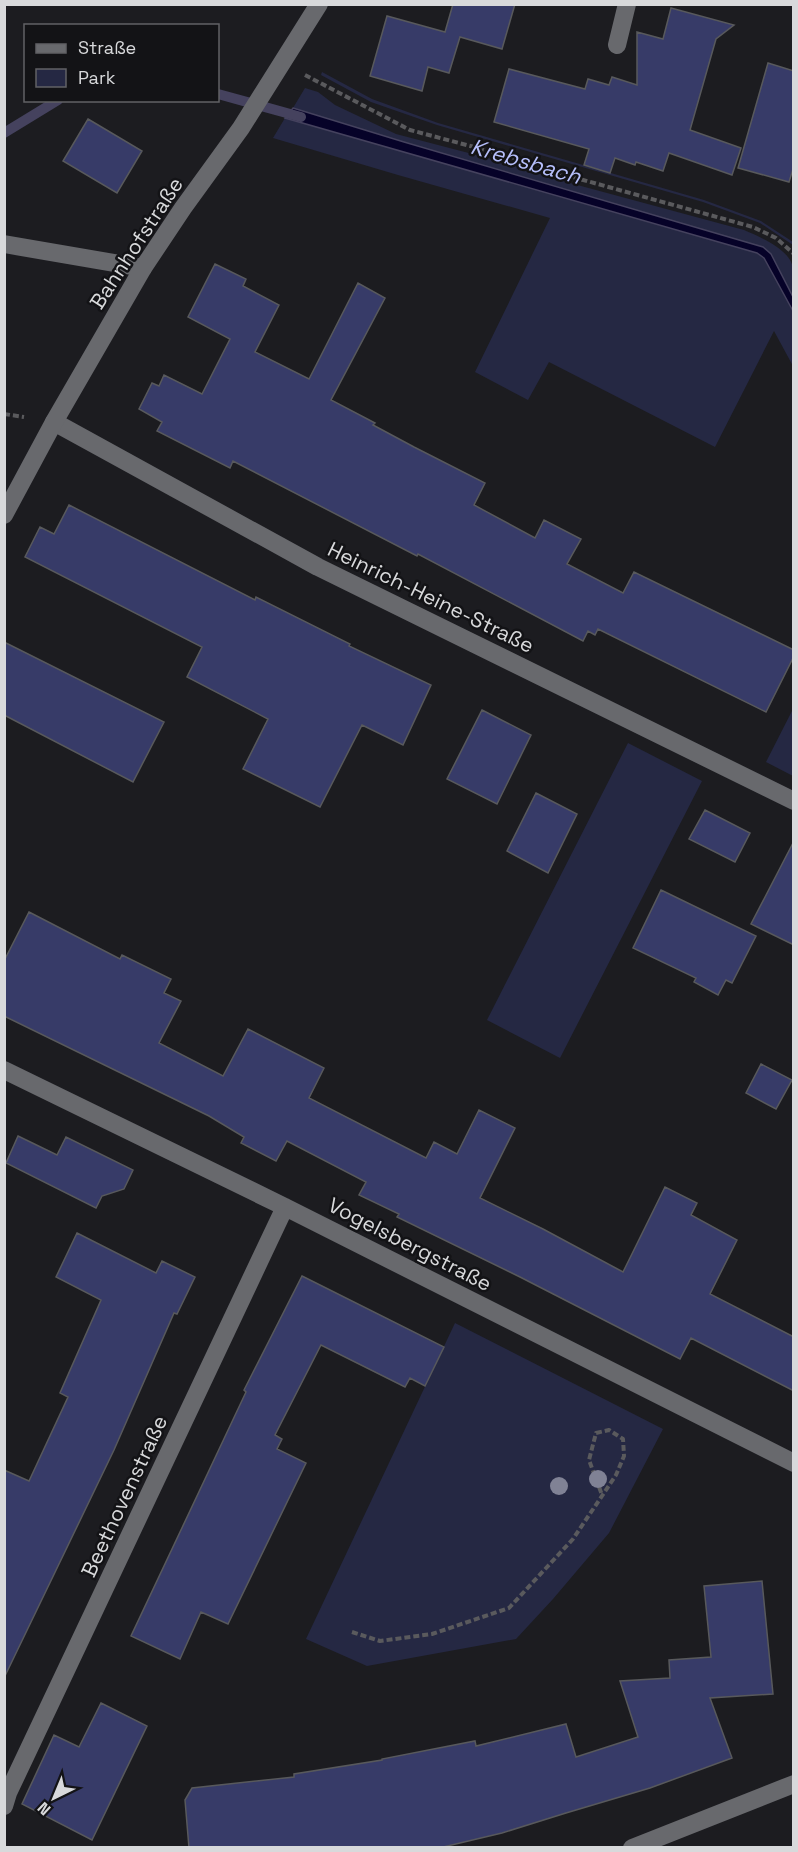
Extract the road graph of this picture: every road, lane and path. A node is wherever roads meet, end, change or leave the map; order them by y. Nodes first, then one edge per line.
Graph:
1 (319, 4) edge
2 (627, 4) edge
3 (616, 45) dead end
4 (311, 78) dead end
5 (4, 244) edge
6 (794, 254) edge
7 (143, 268) junction
8 (54, 422) junction
9 (4, 515) edge
10 (794, 801) edge
11 (4, 1070) edge
12 (285, 1207) junction
13 (794, 1462) edge
14 (602, 1495) junction
15 (352, 1632) dead end
16 (794, 1784) edge
17 (4, 1806) edge
18 (632, 1848) edge

1 - 7 street, Bahnhofstraße
2 - 3 street
4 - 6 path
5 - 7 street
7 - 8 street, Bahnhofstraße
8 - 9 street, Bahnhofstraße
8 - 10 street, Heinrich-Heine-Straße
11 - 12 street, Vogelsbergstraße
12 - 13 street, Vogelsbergstraße
12 - 17 street, Beethovenstraße
14 - 14 path
14 - 15 path
16 - 18 street

